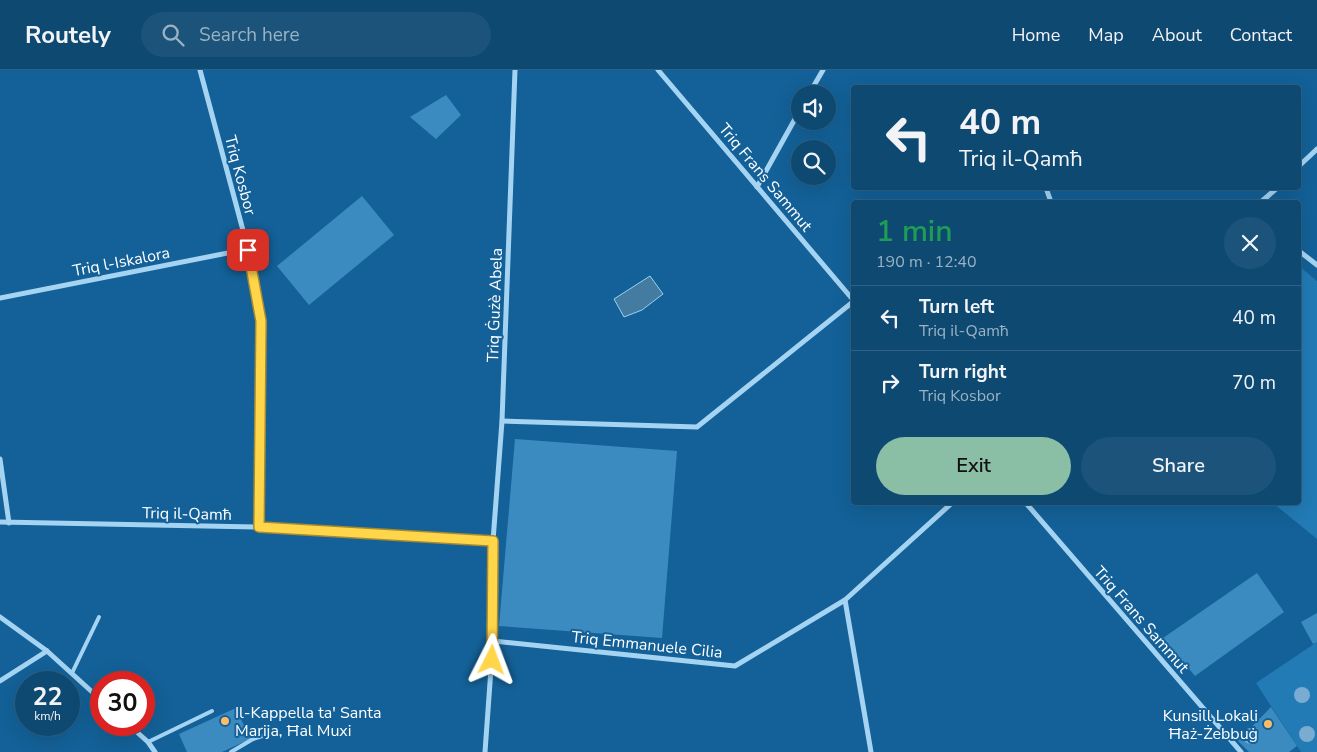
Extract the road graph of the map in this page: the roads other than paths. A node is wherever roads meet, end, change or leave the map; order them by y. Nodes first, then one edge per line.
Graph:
1 (200, 70) edge
2 (515, 70) edge
3 (658, 70) edge
4 (823, 70) edge
5 (814, 85) edge
6 (791, 126) edge
7 (1317, 149) edge
8 (1301, 164) edge
9 (757, 187) junction
10 (1275, 190) edge
11 (1263, 200) edge
12 (255, 244) dead end
13 (248, 250) junction
14 (1301, 253) edge
15 (1317, 266) edge
16 (851, 297) edge
17 (0, 298) edge
18 (851, 303) edge
19 (502, 421) junction
20 (0, 458) edge
21 (950, 505) edge
22 (1028, 505) edge
23 (0, 522) edge
24 (9, 522) junction
25 (259, 527) junction
26 (493, 541) junction
27 (845, 600) junction
28 (0, 617) edge
29 (99, 617) dead end
30 (493, 641) junction
31 (47, 651) junction
32 (70, 671) edge
33 (73, 671) edge
34 (80, 680) edge
35 (0, 681) edge
36 (90, 690) edge
37 (212, 711) dead end
38 (270, 734) dead end
39 (141, 736) edge
40 (148, 742) junction
41 (870, 745) junction
42 (155, 752) edge
43 (231, 752) edge
44 (485, 752) edge
45 (866, 752) edge
46 (871, 752) edge
47 (1241, 752) edge

1 - 13 street, Triq Kosbor
2 - 19 street, Triq Ġużè Abela
3 - 9 street, Triq Frans Sammut
4 - 5 street
6 - 9 street
7 - 8 street
9 - 16 street, Triq Frans Sammut
10 - 11 street
12 - 13 lane
13 - 17 street, Triq l-Iskalora
13 - 25 street, Triq Kosbor
14 - 15 street
18 - 19 street
19 - 26 street, Triq Ġużè Abela
20 - 24 street
21 - 27 street, Triq Emmanuele Cilia
22 - 47 street, Triq Frans Sammut
23 - 24 street, Triq il-Qamħ
24 - 25 street, Triq il-Qamħ
25 - 26 street, Triq il-Qamħ
26 - 30 street, Triq Ġużè Abela
27 - 30 street, Triq Emmanuele Cilia
27 - 41 street
28 - 31 street
29 - 33 lane
30 - 44 street, Triq Ġużè Abela
31 - 32 street
31 - 35 street
34 - 36 street
37 - 40 lane
38 - 43 lane
39 - 40 street
40 - 42 street
41 - 45 street
41 - 46 street

